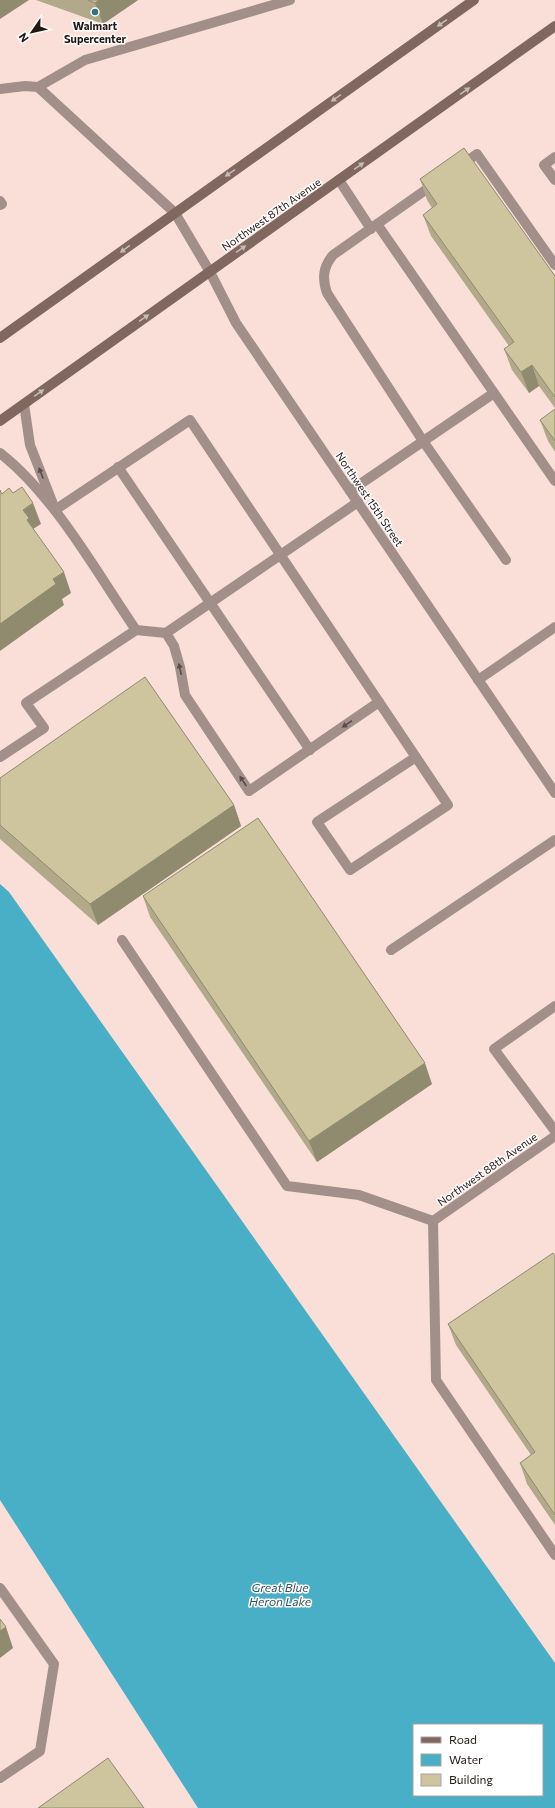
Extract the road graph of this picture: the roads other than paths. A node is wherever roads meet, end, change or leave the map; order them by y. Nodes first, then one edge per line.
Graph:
1 (290, 0) edge
2 (474, 0) edge
3 (555, 26) edge
4 (38, 87) junction
5 (0, 89) edge
6 (555, 157) edge
7 (340, 180) junction
8 (555, 180) edge
9 (0, 201) edge
10 (0, 205) edge
11 (174, 213) junction
12 (374, 226) junction
13 (555, 265) edge
14 (210, 272) junction
15 (0, 338) edge
16 (494, 393) junction
17 (24, 404) junction
18 (0, 421) edge
19 (423, 441) junction
20 (0, 453) edge
21 (118, 467) junction
22 (555, 481) edge
23 (350, 491) junction
24 (358, 502) junction
25 (55, 510) junction
26 (280, 555) junction
27 (506, 560) dead end
28 (210, 603) junction
29 (555, 627) edge
30 (136, 630) junction
31 (166, 633) junction
32 (478, 680) junction
33 (379, 702) junction
34 (310, 750) junction
35 (416, 757) junction
36 (0, 758) edge
37 (555, 793) edge
38 (555, 840) edge
39 (122, 940) dead end
40 (391, 950) dead end
41 (555, 1006) edge
42 (555, 1132) edge
43 (555, 1136) edge
44 (434, 1221) junction
45 (555, 1555) edge
46 (0, 1588) edge
47 (0, 1778) edge

1 - 4 street
2 -> 11 main road
7 -> 3 main road, Northwest 87th Avenue
4 - 5 street
4 - 11 street, Northwest 15th Street
6 - 8 street
7 - 12 street
14 -> 7 main road, Northwest 87th Avenue
9 - 10 street
11 - 14 street, Northwest 15th Street
11 -> 15 main road
12 - 13 street
12 - 16 street
12 - 19 street
17 -> 14 main road, Northwest 87th Avenue
14 - 23 street, Northwest 15th Street
16 - 19 street
16 - 22 street
17 - 18 main road, Northwest 87th Avenue
25 -> 17 street
19 - 23 street
19 - 27 street
20 - 25 street
21 - 25 street
21 - 26 street
21 - 28 street
23 - 24 street, Northwest 15th Street
24 - 26 street
24 - 32 street, Northwest 15th Street
25 - 30 street
26 - 28 street
26 - 33 street
28 - 31 street
28 - 34 street
29 - 32 street
30 - 31 street
30 - 36 street
34 -> 31 street
32 - 37 street, Northwest 15th Street
33 -> 34 street
33 - 35 street
35 - 35 street
38 - 40 street
39 - 44 street
41 - 42 street
43 - 44 street, Northwest 88th Avenue
44 - 45 street
46 - 47 street

